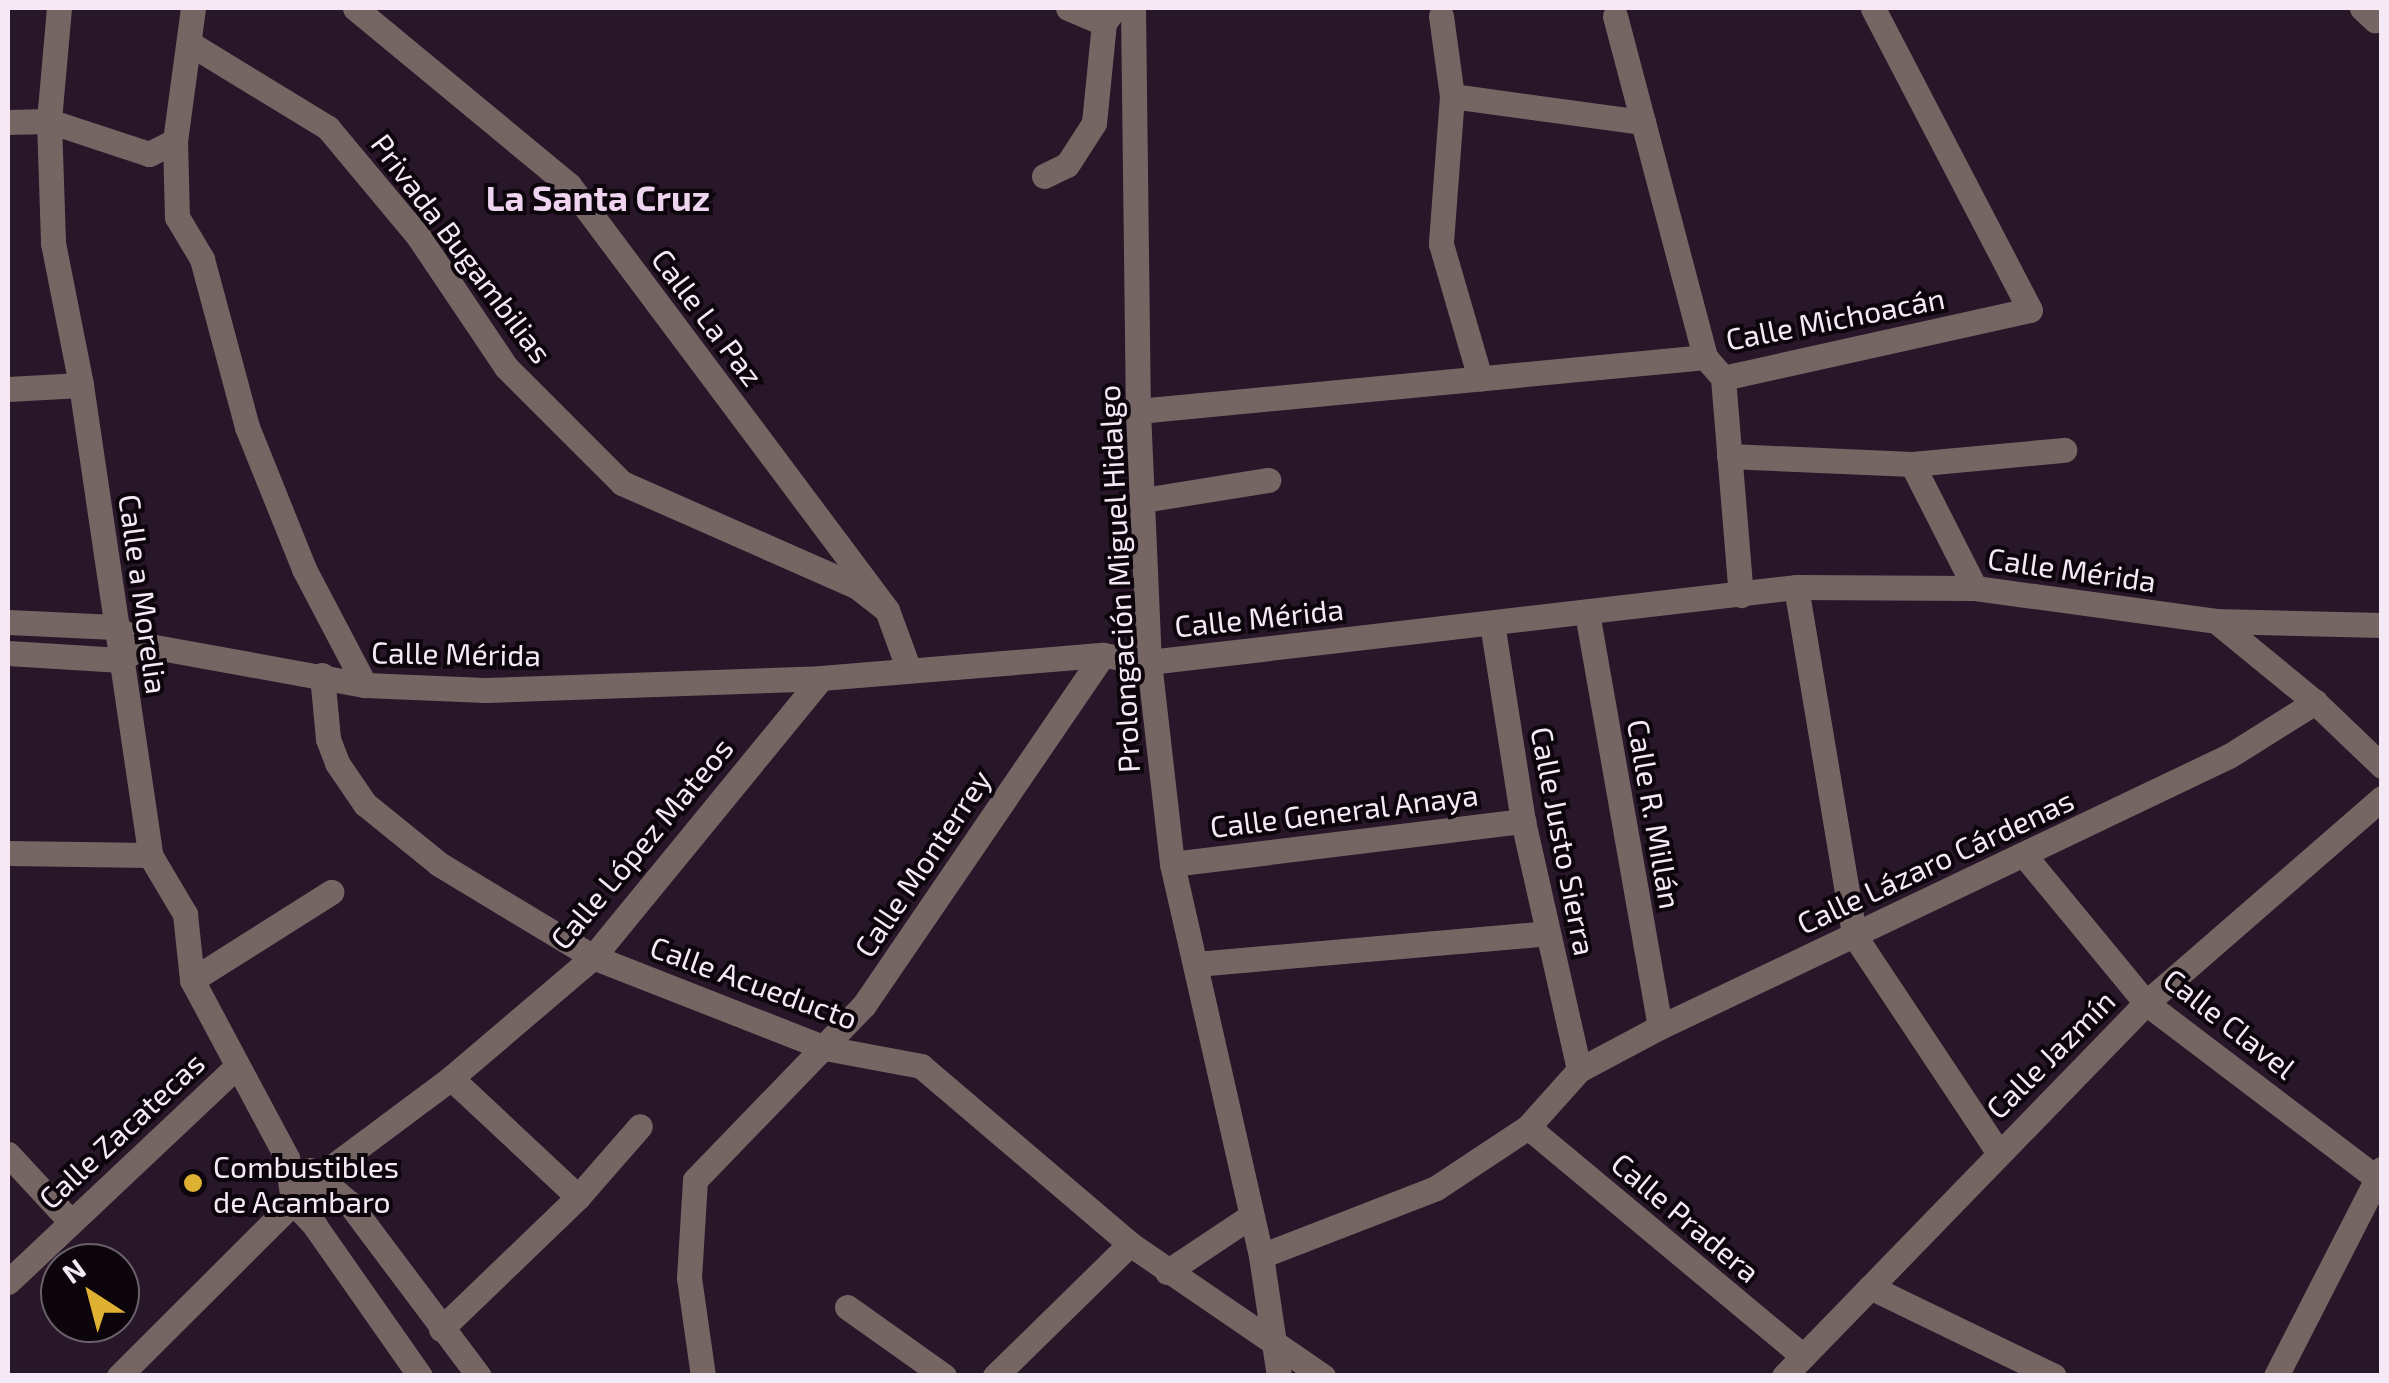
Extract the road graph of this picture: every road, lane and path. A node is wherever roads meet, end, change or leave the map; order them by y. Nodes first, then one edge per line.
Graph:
1 (60, 8) edge
2 (193, 8) edge
3 (355, 8) edge
4 (1068, 8) edge
5 (1133, 8) edge
6 (1873, 8) edge
7 (2362, 8) edge
8 (1109, 15) edge
9 (1441, 16) dead end
10 (1615, 16) dead end
11 (2382, 19) edge
12 (189, 43) junction
13 (1452, 96) junction
14 (49, 121) junction
15 (8, 122) edge
16 (1643, 122) junction
17 (175, 140) junction
18 (1044, 176) dead end
19 (1704, 357) junction
20 (1480, 378) junction
21 (1723, 378) junction
22 (80, 385) junction
23 (8, 389) edge
24 (1138, 411) junction
25 (2064, 450) dead end
26 (1729, 456) junction
27 (1912, 464) junction
28 (1268, 480) dead end
29 (1143, 500) junction
30 (1796, 587) junction
31 (1975, 588) junction
32 (1741, 595) junction
33 (887, 610) junction
34 (1586, 613) junction
35 (2216, 621) junction
36 (8, 622) edge
37 (1492, 623) junction
38 (2382, 625) edge
39 (115, 626) junction
40 (144, 646) junction
41 (8, 654) edge
42 (1103, 656) junction
43 (121, 660) junction
44 (1149, 662) junction
45 (909, 670) junction
46 (322, 675) junction
47 (821, 678) junction
48 (365, 685) junction
49 (2315, 702) junction
50 (2381, 765) edge
51 (2382, 798) edge
52 (1524, 821) junction
53 (8, 853) edge
54 (150, 855) junction
55 (2024, 855) junction
56 (1172, 864) junction
57 (331, 892) dead end
58 (1548, 933) junction
59 (1854, 934) junction
60 (593, 957) junction
61 (1196, 964) junction
62 (192, 980) junction
63 (2146, 1003) junction
64 (1660, 1027) junction
65 (825, 1048) junction
66 (236, 1068) junction
67 (1579, 1070) junction
68 (451, 1078) junction
69 (640, 1126) dead end
70 (1528, 1128) junction
71 (1998, 1152) junction
72 (8, 1154) edge
73 (287, 1158) junction
74 (2378, 1173) edge
75 (321, 1176) junction
76 (578, 1197) junction
77 (293, 1202) junction
78 (1251, 1216) junction
79 (70, 1221) junction
80 (1130, 1244) junction
81 (1261, 1256) junction
82 (1167, 1272) junction
83 (407, 1281) junction
84 (8, 1282) edge
85 (1870, 1287) junction
86 (372, 1306) junction
87 (847, 1308) dead end
88 (441, 1329) junction
89 (1272, 1341) junction
90 (1803, 1356) junction
91 (119, 1376) edge
92 (420, 1376) edge
93 (479, 1376) edge
94 (703, 1376) edge
95 (944, 1376) edge
96 (994, 1376) edge
97 (1279, 1376) edge
98 (1323, 1376) edge
99 (1784, 1376) edge
100 (2054, 1376) edge
101 (2276, 1376) edge

1 - 14 street, Calle a Morelia
2 - 12 street
3 - 33 street, Calle La Paz
4 - 8 street
5 - 24 street, Prolongación Miguel Hidalgo
6 - 21 street, Calle Michoacán
7 - 11 street
8 - 18 street
9 - 13 street
10 - 16 street
12 - 17 street
12 - 33 street, Privada Bugambilias
13 - 16 street
13 - 20 street
14 - 15 street
14 - 17 street
14 - 22 street, Calle a Morelia
16 - 19 street
17 - 48 street
19 - 20 street, Calle Michoacán
19 - 21 street, Calle Michoacán
20 - 24 street, Calle Michoacán
21 - 26 street
22 - 23 street
22 - 39 street, Calle a Morelia
24 - 29 street, Prolongación Miguel Hidalgo
25 - 27 street
26 - 27 street
26 - 32 street
27 - 31 street
28 - 29 street
29 - 44 street, Prolongación Miguel Hidalgo
30 - 31 street, Calle Mérida
30 - 32 street, Calle Mérida
30 - 59 street
31 - 35 street, Calle Mérida
32 - 34 street, Calle Mérida
33 - 45 street, Calle La Paz
34 - 37 street, Calle Mérida
34 - 64 street, Calle R. Millán
35 - 38 street, Calle Mérida
35 - 49 street
36 - 39 street
37 - 44 street, Calle Mérida
37 - 52 street, Calle Justo Sierra
39 - 40 street, Calle Mérida
39 - 43 street, Calle a Morelia
40 - 43 street
40 - 46 street, Calle Mérida
41 - 43 street
42 - 44 street, Calle Mérida
42 - 45 street, Calle Mérida
42 - 65 street, Calle Monterrey
43 - 54 street, Calle a Morelia
44 - 56 street, Prolongación Miguel Hidalgo
45 - 47 street, Calle Mérida
46 - 48 street, Calle Mérida
46 - 60 street, Calle Acueducto
47 - 48 street, Calle Mérida
47 - 60 street, Calle López Mateos
49 - 50 street
49 - 55 street, Calle Lázaro Cárdenas
51 - 63 street, Calle Jazmín
52 - 56 street, Calle General Anaya
52 - 58 street, Calle Justo Sierra
53 - 54 street
54 - 62 street, Calle a Morelia
55 - 59 street, Calle Lázaro Cárdenas
55 - 63 street, Calle Clavel
56 - 61 street, Prolongación Miguel Hidalgo
57 - 62 street
58 - 61 street
58 - 67 street, Calle Justo Sierra
59 - 64 street, Calle Lázaro Cárdenas
59 - 71 street
60 - 65 street, Calle Acueducto
60 - 68 street, Calle López Mateos
61 - 78 street, Prolongación Miguel Hidalgo
62 - 66 street, Calle a Morelia
63 - 71 street, Calle Jazmín
63 - 74 street, Calle Clavel
64 - 67 street, Calle Lázaro Cárdenas
65 - 80 street, Calle Acueducto
65 - 94 street, Calle Monterrey
66 - 73 street, Calle a Morelia
66 - 79 street, Calle Zacatecas
67 - 70 street
68 - 75 street, Calle López Mateos
68 - 76 street
69 - 76 street
70 - 81 street
70 - 90 street, Calle Pradera
71 - 85 street, Calle Jazmín
72 - 79 street
73 - 75 street
73 - 77 street, Calle a Morelia
74 - 101 street
75 - 77 street, Calle López Mateos
75 - 83 street
76 - 88 street
77 - 86 street
77 - 91 street, Calle López Mateos
78 - 81 street, Prolongación Miguel Hidalgo
78 - 82 street
79 - 84 street, Calle Zacatecas
80 - 82 street, Calle Acueducto
80 - 96 street
81 - 89 street, Prolongación Miguel Hidalgo
82 - 89 street, Calle Acueducto
83 - 86 street
83 - 88 street
85 - 90 street, Calle Jazmín
85 - 100 street
86 - 92 street
87 - 95 street
88 - 93 street
89 - 97 street, Prolongación Miguel Hidalgo
89 - 98 street, Calle Acueducto
90 - 99 street, Calle Jazmín

